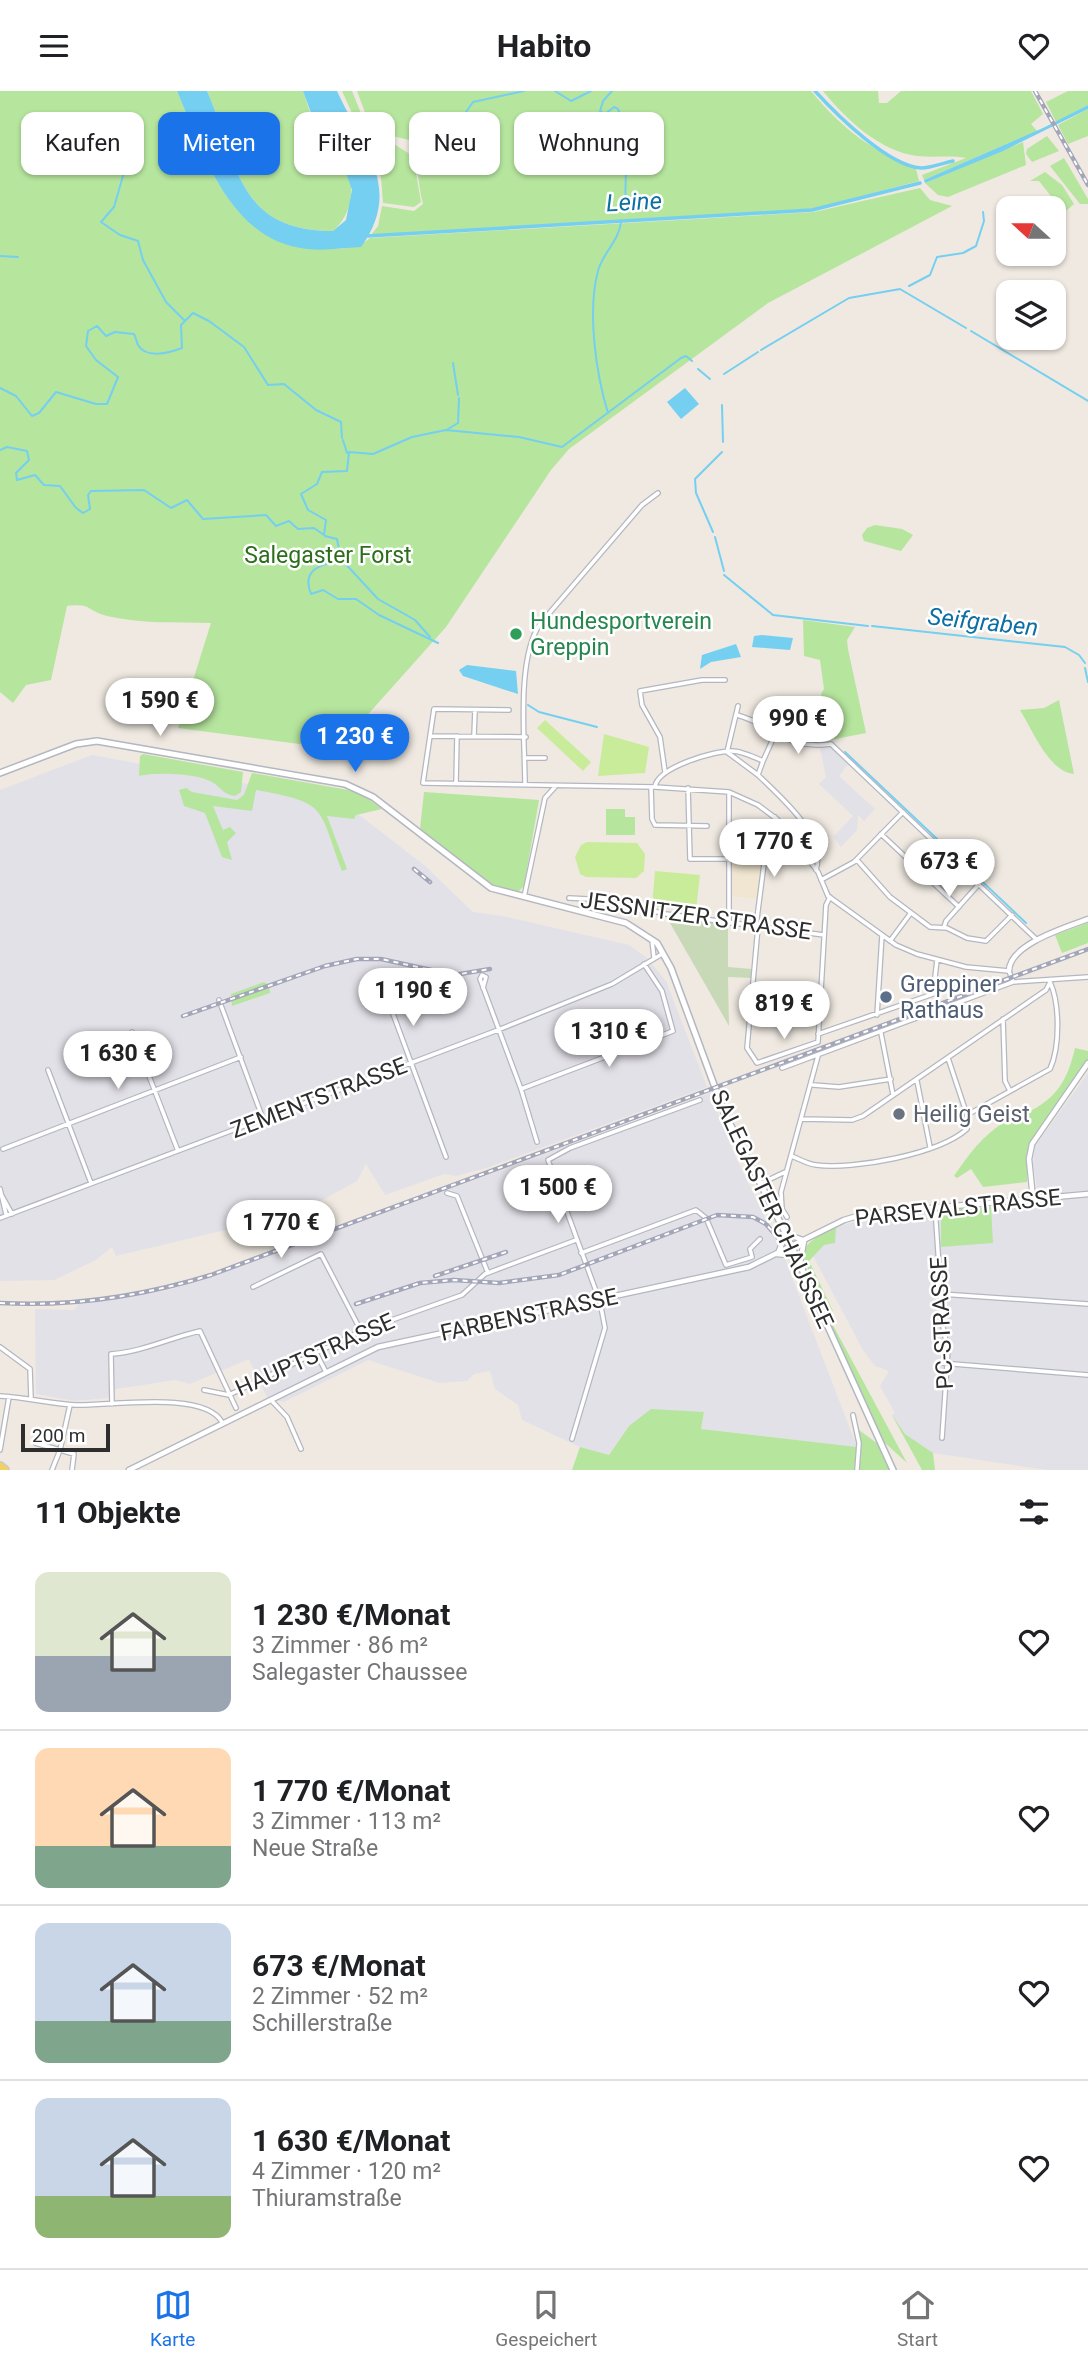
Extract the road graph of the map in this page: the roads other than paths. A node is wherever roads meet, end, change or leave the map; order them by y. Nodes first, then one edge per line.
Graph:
1 (658, 493) dead end
2 (725, 680) dead end
3 (738, 706) dead end
4 (475, 710) junction
5 (509, 710) dead end
6 (737, 715) junction
7 (776, 732) junction
8 (430, 736) junction
9 (457, 736) junction
10 (474, 736) junction
11 (526, 737) junction
12 (727, 752) junction
13 (525, 758) junction
14 (545, 758) dead end
15 (763, 761) junction
16 (665, 772) junction
17 (0, 773) edge
18 (758, 775) junction
19 (456, 784) junction
20 (525, 785) junction
21 (544, 785) junction
22 (557, 786) junction
23 (653, 787) junction
24 (688, 788) junction
25 (729, 792) junction
26 (545, 796) junction
27 (903, 812) junction
28 (775, 817) junction
29 (689, 826) junction
30 (708, 826) dead end
31 (881, 834) junction
32 (729, 859) junction
33 (857, 859) junction
34 (816, 870) junction
35 (821, 880) junction
36 (979, 884) junction
37 (526, 889) junction
38 (524, 897) junction
39 (830, 897) junction
40 (569, 898) dead end
41 (540, 901) junction
42 (959, 907) junction
43 (910, 914) junction
44 (1012, 915) junction
45 (1088, 919) edge
46 (729, 923) junction
47 (757, 927) junction
48 (944, 927) junction
49 (824, 935) junction
50 (882, 936) junction
51 (652, 938) junction
52 (1037, 940) junction
53 (890, 941) junction
54 (664, 953) junction
55 (654, 958) junction
56 (937, 960) junction
57 (644, 964) junction
58 (1009, 971) junction
59 (1088, 977) edge
60 (1013, 982) junction
61 (1050, 982) junction
62 (483, 988) dead end
63 (385, 991) junction
64 (219, 1000) dead end
65 (877, 1015) junction
66 (1003, 1019) junction
67 (498, 1030) junction
68 (132, 1032) dead end
69 (881, 1033) junction
70 (818, 1034) junction
71 (818, 1056) junction
72 (241, 1057) junction
73 (948, 1058) junction
74 (412, 1063) junction
75 (1088, 1063) edge
76 (782, 1069) dead end
77 (48, 1070) dead end
78 (891, 1079) junction
79 (917, 1080) junction
80 (813, 1085) junction
81 (522, 1089) junction
82 (1009, 1089) junction
83 (154, 1090) junction
84 (893, 1095) junction
85 (700, 1100) dead end
86 (967, 1115) junction
87 (263, 1119) junction
88 (802, 1119) junction
89 (68, 1123) junction
90 (537, 1142) dead end
91 (930, 1147) junction
92 (3, 1149) dead end
93 (178, 1151) junction
94 (791, 1156) junction
95 (446, 1157) dead end
96 (786, 1171) junction
97 (762, 1183) junction
98 (91, 1184) junction
99 (0, 1189) edge
100 (447, 1193) dead end
101 (1088, 1194) edge
102 (1033, 1199) junction
103 (935, 1207) junction
104 (9, 1214) junction
105 (787, 1217) dead end
106 (0, 1218) edge
107 (786, 1234) junction
108 (760, 1239) dead end
109 (576, 1240) junction
110 (804, 1241) junction
111 (792, 1247) junction
112 (581, 1253) junction
113 (777, 1254) junction
114 (800, 1263) junction
115 (488, 1273) junction
116 (253, 1287) dead end
117 (941, 1294) junction
118 (599, 1299) junction
119 (1088, 1304) edge
120 (361, 1331) junction
121 (0, 1347) edge
122 (316, 1353) junction
123 (102, 1354) dead end
124 (111, 1354) junction
125 (941, 1363) dead end
126 (948, 1364) junction
127 (326, 1373) junction
128 (1088, 1375) edge
129 (204, 1390) dead end
130 (229, 1395) junction
131 (0, 1396) edge
132 (9, 1397) junction
133 (31, 1398) junction
134 (270, 1398) junction
135 (112, 1404) junction
136 (70, 1405) junction
137 (236, 1408) dead end
138 (853, 1415) dead end
139 (222, 1422) junction
140 (942, 1439) dead end
141 (572, 1440) dead end
142 (35, 1443) dead end
143 (301, 1449) dead end
144 (0, 1450) edge
145 (60, 1450) junction
146 (0, 1466) edge
147 (5, 1470) edge
148 (52, 1470) edge
149 (72, 1470) edge
150 (130, 1470) edge
151 (857, 1470) edge
152 (893, 1470) edge

1 - 11 street
2 - 16 street
3 - 6 street
4 - 5 street
4 - 8 street
4 - 10 street
6 - 7 street
6 - 12 street
7 - 15 street
7 - 27 street
8 - 9 street
8 - 19 street
9 - 10 street
9 - 19 street
10 - 11 street
11 - 13 street
12 - 15 street
12 - 16 street
12 - 18 street
13 - 14 street
13 - 20 street
15 - 18 street
16 - 23 street
17 - 38 main road, SALEGASTER CHAUSSEE
18 - 34 street
19 - 20 street
20 - 21 street
21 - 22 street
21 - 26 street
22 - 23 street
22 - 26 street
23 - 24 street
23 - 29 street
24 - 25 street
24 - 29 street
25 - 28 street
25 - 32 street
26 - 37 street
27 - 31 street
27 - 36 street
28 - 34 street
28 - 47 street
29 - 30 street
29 - 32 street
31 - 33 street
31 - 42 street
32 - 46 street
33 - 35 street
33 - 43 street
34 - 35 street
35 - 39 street
36 - 42 street
36 - 44 street
37 - 38 street
37 - 41 street
38 - 41 main road, SALEGASTER CHAUSSEE
39 - 49 street
39 - 50 street
40 - 46 street, JESSNITZER STRASSE
41 - 51 main road, SALEGASTER CHAUSSEE
42 - 48 street
43 - 48 street
43 - 53 street
44 - 48 street
44 - 52 street
45 - 52 street
46 - 47 street, JESSNITZER STRASSE
47 - 49 street, JESSNITZER STRASSE
47 - 70 street
49 - 70 street
50 - 53 street
50 - 65 street
51 - 54 main road, SALEGASTER CHAUSSEE
51 - 55 street
52 - 58 street
53 - 56 street
54 - 55 street, ZEMENTSTRASSE
54 - 97 main road, SALEGASTER CHAUSSEE
55 - 57 street, ZEMENTSTRASSE
56 - 58 street
56 - 65 street
57 - 67 street, ZEMENTSTRASSE
57 - 81 street
58 - 60 street
59 - 61 street
60 - 61 street
60 - 69 street
61 - 66 street
61 - 82 street
62 - 67 street
63 - 63 street
63 - 74 street
64 - 72 street
65 - 70 street
66 - 73 street
66 - 82 street
67 - 74 street, ZEMENTSTRASSE
67 - 81 street
68 - 83 street
69 - 71 street
69 - 78 street
71 - 76 street
71 - 80 street
72 - 83 street
72 - 87 street
73 - 79 street
73 - 86 street
74 - 87 street, ZEMENTSTRASSE
74 - 95 street
75 - 102 street
77 - 89 street
78 - 80 street
78 - 84 street
79 - 84 street
79 - 91 street
80 - 88 street
81 - 90 street
82 - 86 street
83 - 89 street
83 - 93 street
84 - 88 street
85 - 109 street
86 - 91 street
87 - 93 street, ZEMENTSTRASSE
88 - 94 street
89 - 92 street
89 - 98 street
91 - 94 street
93 - 98 street, ZEMENTSTRASSE
94 - 96 street
96 - 97 street
96 - 105 street
97 - 107 main road, SALEGASTER CHAUSSEE
98 - 104 street, ZEMENTSTRASSE
99 - 104 street
100 - 115 street
101 - 102 street, PARSEVALSTRASSE
102 - 103 street, PARSEVALSTRASSE
103 - 110 street, PARSEVALSTRASSE
103 - 117 street, PC-STRASSE
104 - 106 street, ZEMENTSTRASSE
107 - 110 street
107 - 111 main road, SALEGASTER CHAUSSEE
107 - 113 street
108 - 112 street
109 - 112 street
109 - 115 street, HAUPTSTRASSE
110 - 111 street, PARSEVALSTRASSE
110 - 114 street
111 - 113 street, FARBENSTRASSE
111 - 114 main road, SALEGASTER CHAUSSEE
112 - 118 street
113 - 114 street
113 - 118 street, FARBENSTRASSE
114 - 152 main road, SALEGASTER CHAUSSEE
115 - 120 street, HAUPTSTRASSE
116 - 120 street
117 - 119 street
117 - 126 street, PC-STRASSE
118 - 127 street, FARBENSTRASSE
118 - 141 street
120 - 122 street, HAUPTSTRASSE
121 - 133 street
122 - 127 street
122 - 130 street, HAUPTSTRASSE
123 - 124 street
124 - 130 street
124 - 135 street
125 - 126 street
126 - 128 street
126 - 140 street, PC-STRASSE
127 - 134 street, FARBENSTRASSE
129 - 130 street, HAUPTSTRASSE
130 - 137 street
131 - 132 street
132 - 133 street
132 - 144 street
133 - 136 street
134 - 139 street, FARBENSTRASSE
134 - 143 street
135 - 136 street
135 - 139 street
136 - 145 street
138 - 151 street
139 - 150 street, FARBENSTRASSE
142 - 145 street
145 - 148 street
145 - 149 street
146 - 147 main road

